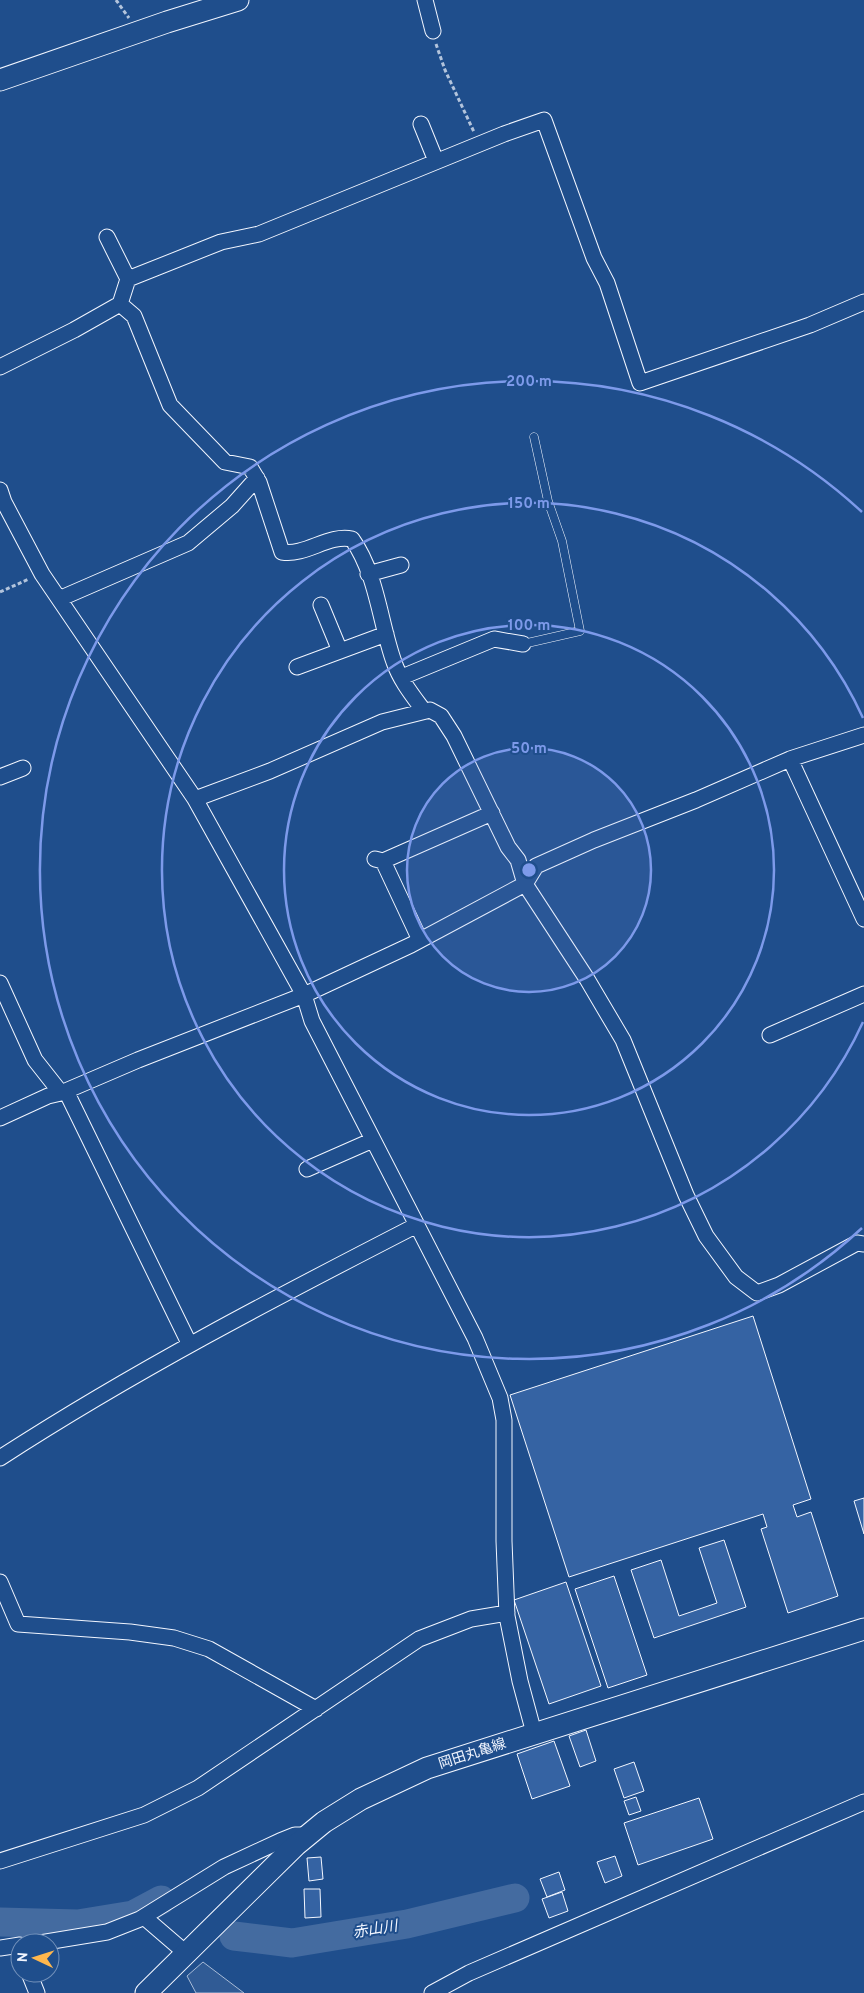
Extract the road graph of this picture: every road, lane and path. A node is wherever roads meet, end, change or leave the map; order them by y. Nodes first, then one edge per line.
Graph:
1 (238, 0) edge
2 (425, 0) edge
3 (433, 31) joint
4 (0, 80) edge
5 (421, 124) dead end
6 (480, 144) junction
7 (436, 161) junction
8 (107, 237) dead end
9 (128, 279) junction
10 (864, 302) edge
11 (120, 304) junction
12 (0, 367) edge
13 (534, 438) dead end
14 (257, 478) junction
15 (0, 490) edge
16 (5, 516) edge
17 (401, 565) dead end
18 (42, 574) junction
19 (368, 574) junction
20 (0, 592) edge
21 (59, 599) junction
22 (321, 605) dead end
23 (386, 634) junction
24 (524, 644) joint
25 (340, 651) junction
26 (297, 667) dead end
27 (402, 677) junction
28 (424, 711) junction
29 (864, 735) edge
30 (790, 759) junction
31 (23, 768) dead end
32 (0, 777) edge
33 (195, 798) junction
34 (492, 813) junction
35 (525, 884) junction
36 (864, 919) edge
37 (420, 940) junction
38 (0, 984) edge
39 (864, 994) edge
40 (304, 995) junction
41 (770, 1035) dead end
42 (64, 1092) junction
43 (0, 1118) edge
44 (373, 1140) junction
45 (307, 1169) dead end
46 (417, 1225) junction
47 (864, 1244) edge
48 (189, 1343) junction
49 (0, 1458) edge
50 (0, 1582) edge
51 (507, 1613) junction
52 (864, 1629) edge
53 (316, 1709) junction
54 (534, 1733) junction
55 (864, 1802) edge
56 (308, 1835) junction
57 (0, 1862) edge
58 (144, 1917) junction
59 (60, 1940) edge
60 (187, 1954) junction
61 (146, 1993) edge
62 (432, 1993) edge

1 - 4 main road
2 - 3 street
3 - 6 path
5 - 7 street
6 - 7 street
6 - 10 street
7 - 9 street
8 - 9 street
9 - 11 street
11 - 12 street
11 - 14 street
13 - 24 lane
14 - 19 street
14 - 21 street
15 - 16 street
16 - 18 street
17 - 19 street
18 - 20 path
18 - 21 street
19 - 23 street
21 - 33 street
22 - 25 street
23 - 25 street
23 - 27 street
24 - 27 street
25 - 26 street
27 - 28 street
28 - 33 street
28 - 34 street
29 - 30 street
30 - 35 street
30 - 36 street
31 - 32 street
33 - 40 street
34 - 35 street
34 - 37 street
35 - 37 street
35 - 47 street
37 - 40 street
38 - 42 street
39 - 41 street
40 - 42 street
40 - 44 street
42 - 43 street
42 - 48 street
44 - 45 street
44 - 46 street
46 - 48 street
46 - 51 street
48 - 49 street
50 - 53 street
51 - 53 street
51 - 54 street
52 - 54 main road, 岡田丸亀線
53 - 57 street
54 - 56 main road, 岡田丸亀線
55 - 62 street
56 - 58 street
56 - 60 main road, 岡田丸亀線
58 - 59 street
58 - 60 street
60 - 61 main road, 岡田丸亀線

